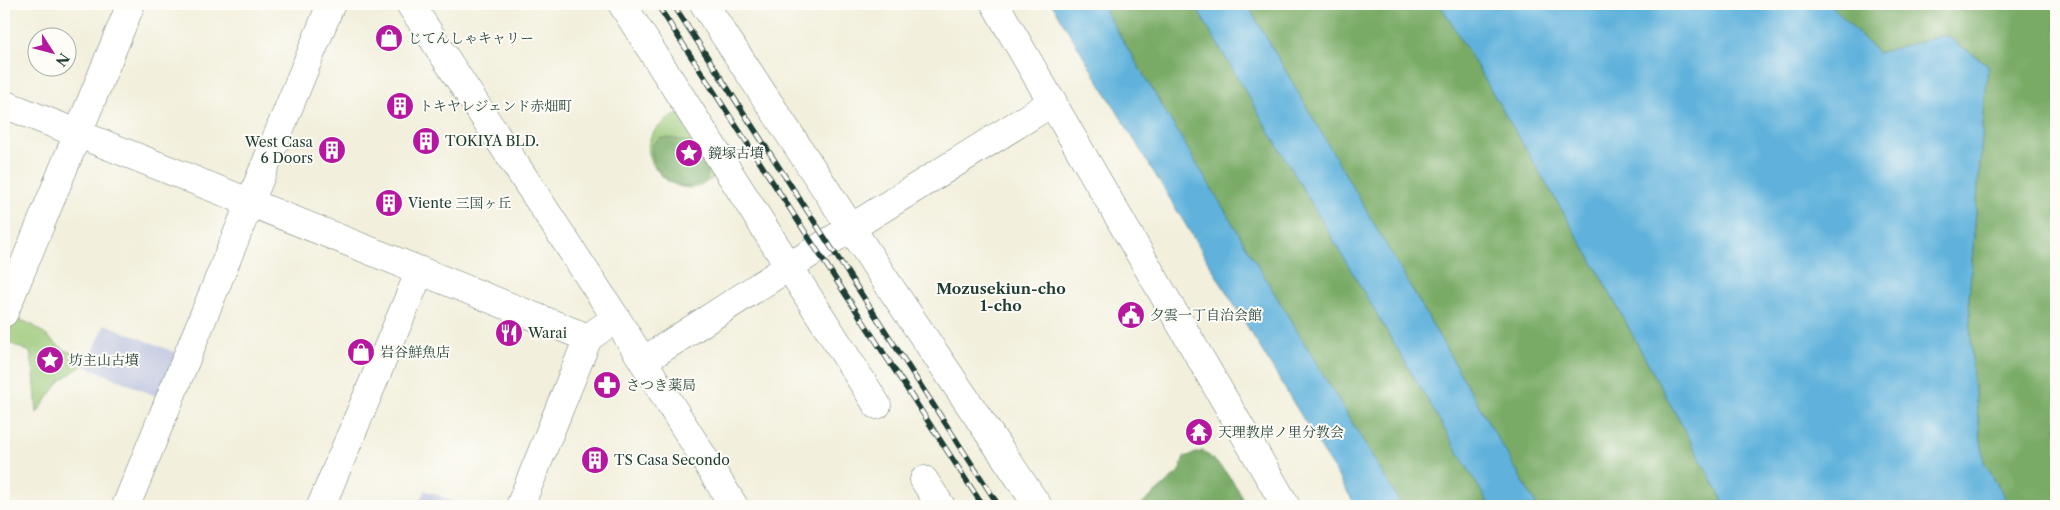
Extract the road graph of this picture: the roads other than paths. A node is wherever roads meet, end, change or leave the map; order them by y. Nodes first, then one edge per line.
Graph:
1 (131, 4) edge
2 (331, 4) edge
3 (410, 4) edge
4 (622, 4) edge
5 (704, 4) edge
6 (995, 4) edge
7 (1053, 102) junction
8 (4, 104) edge
9 (76, 134) junction
10 (249, 204) junction
11 (846, 231) junction
12 (796, 262) junction
13 (420, 271) junction
14 (4, 313) edge
15 (616, 318) junction
16 (588, 338) junction
17 (643, 361) junction
18 (876, 405) dead end
19 (924, 480) dead end
20 (126, 506) edge
21 (321, 506) edge
22 (520, 506) edge
23 (734, 506) edge
24 (941, 506) edge
25 (1038, 506) edge
26 (1286, 506) edge

1 - 9 street
2 - 10 street
3 - 15 street
4 - 12 street
5 - 11 street
6 - 7 street
7 - 11 street
7 - 26 street
8 - 9 street
9 - 10 street
9 - 14 street
10 - 13 street
10 - 20 street
11 - 12 street
11 - 25 street
12 - 17 street
12 - 18 street
13 - 16 street
13 - 21 street
15 - 16 street
15 - 17 street
16 - 22 street
17 - 23 street
19 - 24 street

